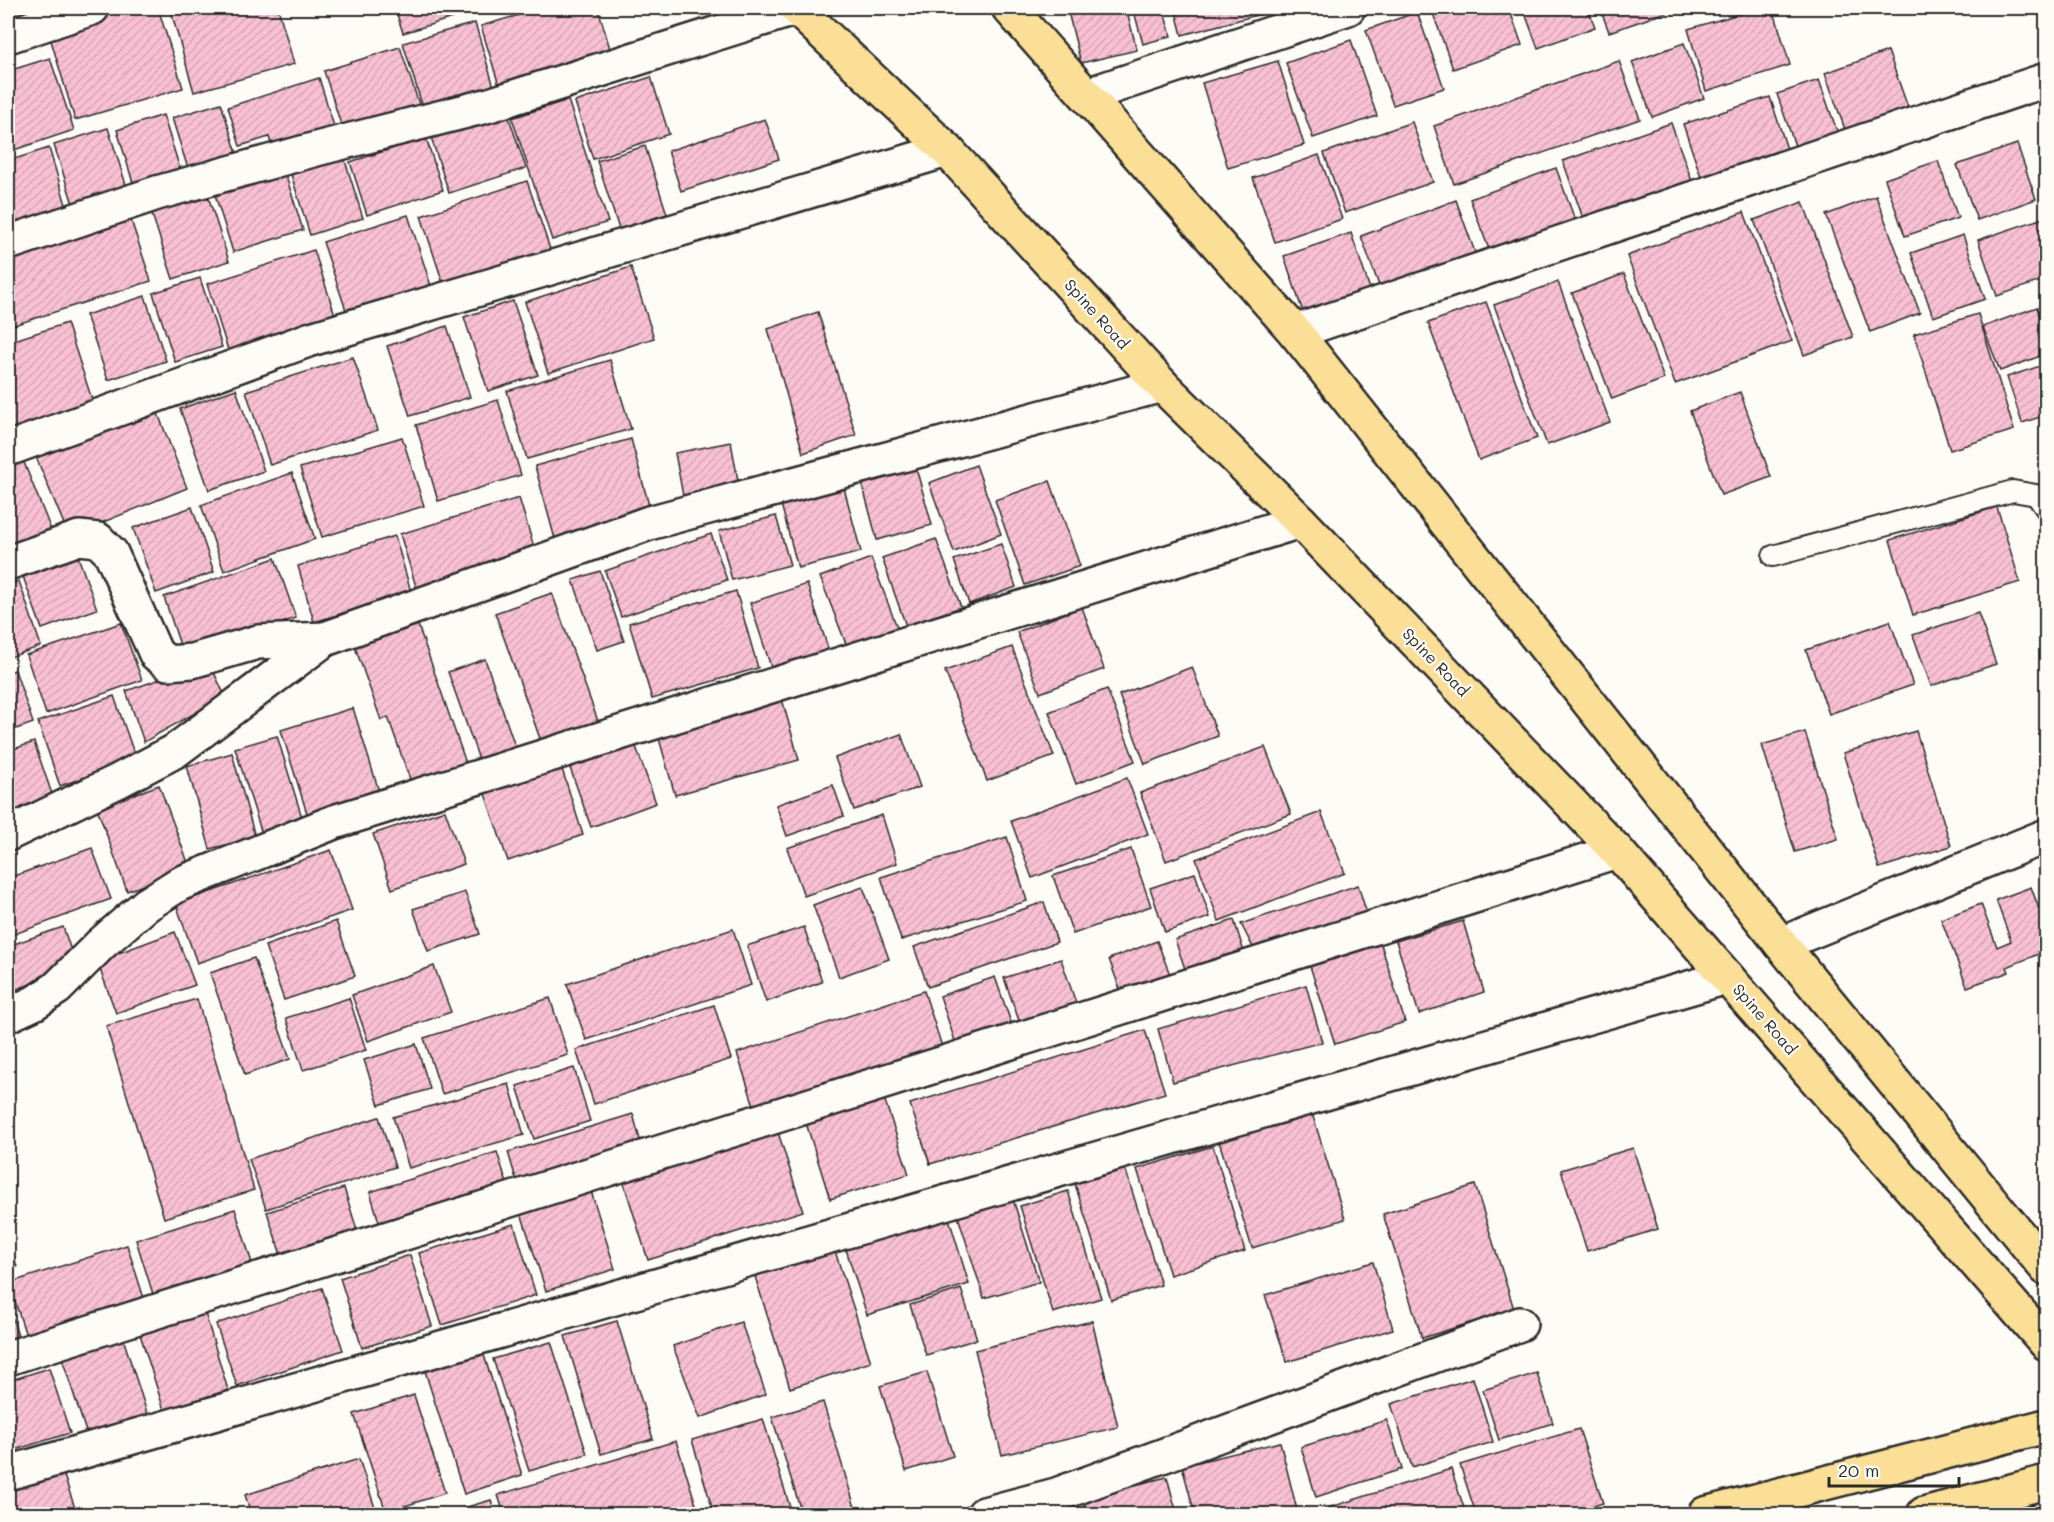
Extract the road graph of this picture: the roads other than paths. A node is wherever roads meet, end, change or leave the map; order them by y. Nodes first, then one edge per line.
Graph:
1 (93, 8) edge
2 (796, 8) edge
3 (1009, 8) edge
4 (1348, 8) edge
5 (8, 36) edge
6 (2046, 80) edge
7 (1087, 95) junction
8 (947, 150) junction
9 (8, 243) edge
10 (1295, 332) junction
11 (1162, 385) junction
12 (8, 449) edge
13 (2046, 509) edge
14 (1300, 520) junction
15 (1773, 556) dead end
16 (8, 563) edge
17 (325, 639) junction
18 (8, 834) edge
19 (2046, 836) edge
20 (1617, 851) junction
21 (1781, 944) junction
22 (1728, 977) junction
23 (8, 1015) edge
24 (1966, 1170) junction
25 (1926, 1205) junction
26 (2046, 1269) edge
27 (1520, 1324) dead end
28 (2046, 1343) edge
29 (8, 1358) edge
30 (2046, 1426) edge
31 (8, 1473) edge
32 (2046, 1482) edge
33 (1058, 1505) edge
34 (984, 1515) edge
35 (1705, 1515) edge
36 (1924, 1515) edge

1 - 5 street
2 - 8 main road, Spine Road
2 - 9 street
3 - 7 main road
4 - 7 street
6 - 10 street
7 - 10 main road
8 - 11 main road, Spine Road
8 - 12 street
10 - 21 main road
11 - 14 main road, Spine Road
11 - 17 street
13 - 15 lane
14 - 20 main road, Spine Road
14 - 23 street
16 - 17 street
17 - 18 street
19 - 21 street
20 - 22 main road, Spine Road
20 - 29 street
21 - 24 main road
22 - 25 main road, Spine Road
22 - 31 street
24 - 25 main road
24 - 26 main road
25 - 28 main road, Spine Road
27 - 33 street
30 - 35 main road
32 - 36 main road
33 - 34 street

